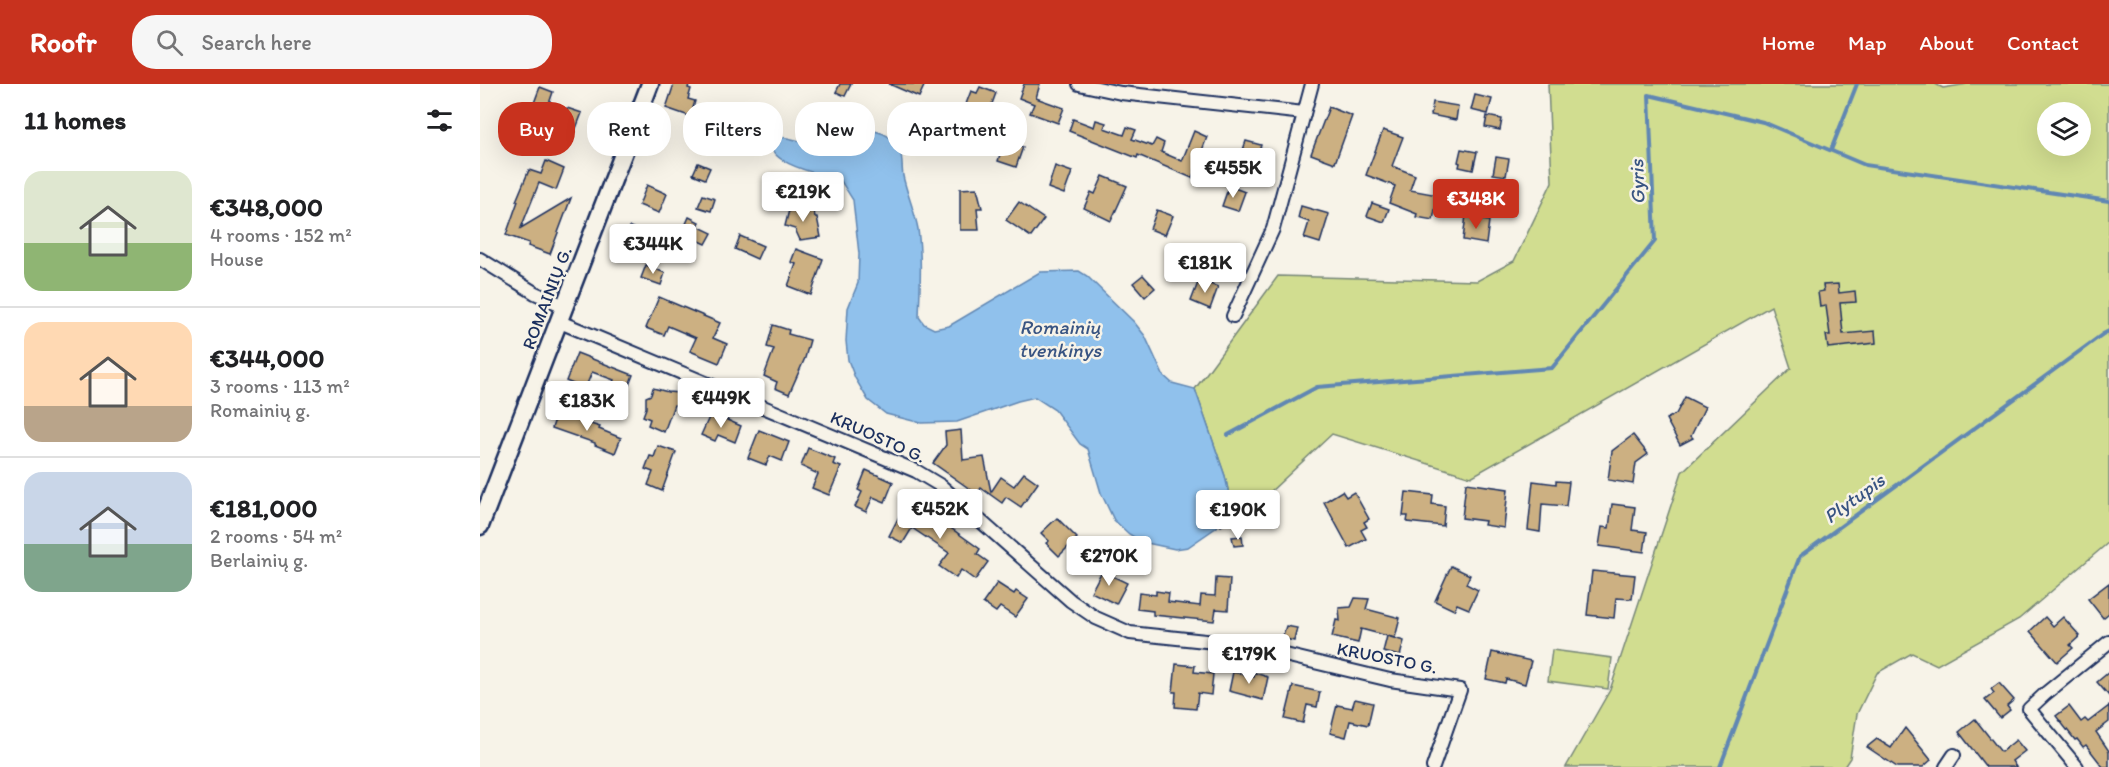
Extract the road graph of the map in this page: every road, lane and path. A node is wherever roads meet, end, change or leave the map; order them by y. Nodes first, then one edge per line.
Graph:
1 (650, 84) edge
2 (1078, 84) edge
3 (1312, 84) edge
4 (1304, 113) junction
5 (480, 259) edge
6 (563, 314) junction
7 (1233, 316) dead end
8 (480, 526) edge
9 (2109, 642) edge
10 (1954, 755) dead end
11 (1433, 767) edge
12 (1946, 767) edge
13 (2077, 767) edge

1 - 6 main road, ROMAINIŲ G.
2 - 4 street
3 - 4 street
4 - 7 street
5 - 6 street
6 - 8 main road, ROMAINIŲ G.
6 - 11 street, KRUOSTO G.
9 - 13 street
10 - 12 street

